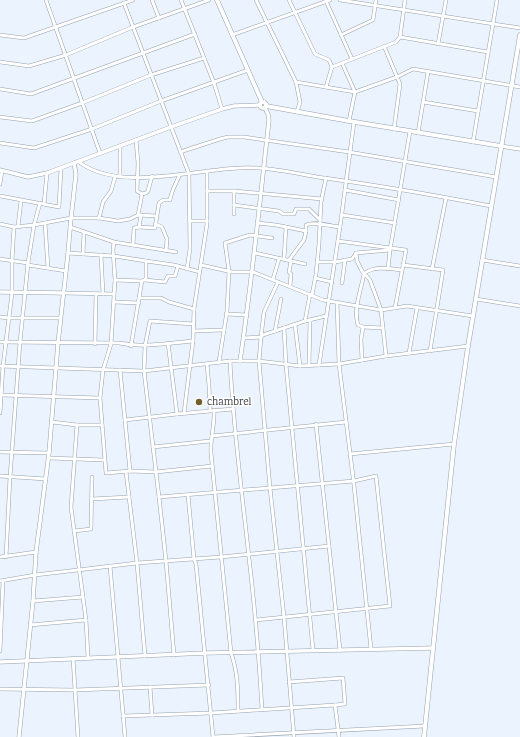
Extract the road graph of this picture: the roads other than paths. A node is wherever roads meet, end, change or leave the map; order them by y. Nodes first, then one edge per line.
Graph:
1 (46, 0) edge
2 (133, 0) edge
3 (152, 0) edge
4 (181, 0) edge
5 (209, 0) edge
6 (217, 0) edge
7 (256, 0) edge
8 (289, 0) edge
9 (340, 0) edge
10 (376, 0) edge
11 (405, 0) edge
12 (446, 0) edge
13 (496, 0) edge
14 (328, 1) edge
15 (124, 3) junction
16 (375, 6) junction
17 (185, 9) junction
18 (404, 10) junction
19 (295, 12) junction
20 (443, 16) junction
21 (159, 18) junction
22 (266, 22) junction
23 (493, 24) junction
24 (56, 27) junction
25 (133, 27) junction
26 (520, 28) edge
27 (195, 34) junction
28 (0, 35) edge
29 (232, 35) junction
30 (520, 35) edge
31 (341, 36) junction
32 (400, 38) junction
33 (438, 44) junction
34 (384, 46) junction
35 (142, 52) junction
36 (488, 52) junction
37 (66, 55) junction
38 (518, 57) edge
39 (204, 58) junction
40 (352, 59) junction
41 (0, 62) edge
42 (342, 63) junction
43 (332, 67) junction
44 (248, 70) junction
45 (428, 72) junction
46 (151, 75) junction
47 (397, 77) junction
48 (74, 78) junction
49 (484, 81) junction
50 (296, 82) junction
51 (214, 83) junction
52 (512, 86) junction
53 (326, 87) junction
54 (520, 87) edge
55 (0, 89) edge
56 (355, 92) junction
57 (161, 102) junction
58 (423, 102) junction
59 (82, 103) junction
60 (263, 105) junction
61 (222, 109) junction
62 (478, 111) junction
63 (297, 112) junction
64 (0, 117) edge
65 (352, 122) junction
66 (171, 127) junction
67 (92, 129) junction
68 (394, 129) junction
69 (410, 132) junction
70 (418, 133) junction
71 (136, 140) junction
72 (266, 140) junction
73 (473, 142) junction
74 (0, 143) edge
75 (120, 146) junction
76 (502, 146) junction
77 (520, 149) edge
78 (180, 152) junction
79 (350, 152) junction
80 (100, 153) junction
81 (404, 161) junction
82 (76, 162) junction
83 (61, 168) junction
84 (264, 169) junction
85 (1, 171) edge
86 (207, 171) junction
87 (48, 173) junction
88 (180, 174) junction
89 (189, 174) junction
90 (152, 176) junction
91 (114, 177) junction
92 (120, 177) junction
93 (137, 177) junction
94 (326, 178) junction
95 (496, 178) junction
96 (346, 181) junction
97 (0, 184) edge
98 (345, 190) junction
99 (400, 190) junction
100 (207, 191) junction
101 (234, 192) junction
102 (142, 194) junction
103 (261, 194) junction
104 (0, 196) edge
105 (446, 198) junction
106 (322, 199) junction
107 (21, 200) junction
108 (399, 200) junction
109 (42, 204) junction
110 (234, 205) junction
111 (492, 206) junction
112 (259, 208) junction
113 (234, 214) dead end
114 (140, 215) junction
115 (342, 215) junction
116 (156, 216) junction
117 (71, 218) junction
118 (99, 218) junction
119 (320, 220) junction
120 (190, 221) junction
121 (207, 221) junction
122 (45, 223) junction
123 (257, 223) junction
124 (395, 223) junction
125 (0, 224) edge
126 (156, 224) junction
127 (320, 224) junction
128 (34, 225) junction
129 (16, 226) junction
130 (0, 227) edge
131 (70, 227) junction
132 (140, 227) junction
133 (286, 227) junction
134 (340, 227) junction
135 (306, 231) junction
136 (84, 232) junction
137 (257, 235) junction
138 (272, 238) dead end
139 (338, 241) junction
140 (114, 242) junction
141 (132, 245) junction
142 (390, 248) junction
143 (166, 251) junction
144 (176, 252) dead end
145 (68, 253) junction
146 (255, 253) junction
147 (356, 253) junction
148 (83, 254) junction
149 (101, 255) junction
150 (114, 256) junction
151 (0, 259) edge
152 (279, 259) junction
153 (284, 259) junction
154 (12, 260) junction
155 (345, 260) junction
156 (482, 260) junction
157 (146, 261) junction
158 (290, 261) junction
159 (317, 262) junction
160 (335, 262) junction
161 (28, 264) junction
162 (304, 264) dead end
163 (201, 265) junction
164 (178, 266) junction
165 (520, 266) edge
166 (403, 267) junction
167 (48, 268) junction
168 (187, 269) junction
169 (388, 269) junction
170 (432, 269) junction
171 (66, 271) junction
172 (229, 271) junction
173 (200, 272) junction
174 (253, 272) junction
175 (364, 274) junction
176 (315, 278) junction
177 (273, 279) junction
178 (115, 280) junction
179 (144, 280) junction
180 (278, 282) junction
181 (332, 282) junction
182 (342, 283) dead end
183 (290, 286) junction
184 (0, 292) edge
185 (12, 293) junction
186 (25, 293) junction
187 (63, 293) junction
188 (96, 294) junction
189 (103, 294) junction
190 (114, 294) junction
191 (311, 294) junction
192 (139, 298) junction
193 (281, 299) dead end
194 (329, 300) junction
195 (476, 300) junction
196 (114, 302) junction
197 (338, 302) junction
198 (139, 303) junction
199 (358, 306) junction
200 (520, 306) edge
201 (395, 308) junction
202 (417, 308) junction
203 (194, 309) junction
204 (381, 310) junction
205 (437, 311) junction
206 (226, 314) junction
207 (247, 315) junction
208 (326, 316) junction
209 (473, 316) junction
210 (0, 317) edge
211 (9, 318) junction
212 (23, 318) junction
213 (60, 318) junction
214 (310, 320) junction
215 (306, 321) junction
216 (194, 324) junction
217 (295, 325) junction
218 (363, 327) junction
219 (284, 328) junction
220 (383, 328) junction
221 (224, 330) junction
222 (193, 331) junction
223 (275, 331) junction
224 (261, 337) junction
225 (244, 338) junction
226 (193, 341) junction
227 (0, 342) edge
228 (6, 342) junction
229 (20, 342) junction
230 (58, 343) junction
231 (168, 343) junction
232 (95, 344) junction
233 (110, 344) junction
234 (131, 346) junction
235 (145, 346) junction
236 (468, 346) junction
237 (430, 351) junction
238 (409, 353) junction
239 (386, 356) junction
240 (362, 360) junction
241 (230, 361) junction
242 (240, 361) junction
243 (259, 361) junction
244 (219, 362) junction
245 (207, 364) junction
246 (338, 364) junction
247 (286, 365) junction
248 (309, 365) junction
249 (319, 365) junction
250 (2, 366) edge
251 (18, 366) junction
252 (190, 366) junction
253 (300, 366) junction
254 (56, 368) junction
255 (171, 368) junction
256 (103, 370) junction
257 (120, 370) junction
258 (144, 371) junction
259 (1, 395) edge
260 (16, 395) junction
261 (54, 396) junction
262 (100, 398) junction
263 (233, 409) junction
264 (210, 410) junction
265 (214, 410) junction
266 (0, 413) edge
267 (184, 413) junction
268 (177, 414) junction
269 (150, 417) junction
270 (125, 420) junction
271 (52, 422) junction
272 (346, 422) junction
273 (316, 424) junction
274 (77, 425) junction
275 (102, 425) junction
276 (292, 427) junction
277 (265, 430) junction
278 (236, 433) junction
279 (212, 436) junction
280 (210, 441) junction
281 (454, 444) junction
282 (153, 447) junction
283 (0, 452) edge
284 (11, 453) junction
285 (49, 453) junction
286 (350, 454) junction
287 (49, 458) junction
288 (75, 459) junction
289 (104, 460) junction
290 (212, 466) junction
291 (128, 472) junction
292 (156, 472) junction
293 (0, 476) edge
294 (10, 477) junction
295 (92, 477) dead end
296 (46, 479) junction
297 (354, 481) junction
298 (322, 483) junction
299 (297, 485) junction
300 (270, 488) junction
301 (241, 491) junction
302 (215, 493) junction
303 (188, 495) junction
304 (129, 497) junction
305 (159, 497) junction
306 (92, 499) junction
307 (74, 531) junction
308 (329, 546) junction
309 (303, 548) junction
310 (277, 550) junction
311 (36, 552) junction
312 (249, 554) junction
313 (0, 557) edge
314 (6, 557) junction
315 (222, 557) junction
316 (194, 559) junction
317 (166, 560) junction
318 (137, 562) junction
319 (110, 566) junction
320 (79, 570) junction
321 (35, 575) junction
322 (2, 581) edge
323 (83, 597) junction
324 (33, 601) junction
325 (367, 608) junction
326 (336, 612) junction
327 (310, 615) junction
328 (284, 617) junction
329 (86, 620) junction
330 (256, 620) junction
331 (30, 625) junction
332 (433, 648) junction
333 (371, 649) junction
334 (313, 650) junction
335 (340, 650) junction
336 (0, 651) edge
337 (287, 651) junction
338 (259, 652) junction
339 (206, 653) junction
340 (231, 653) junction
341 (174, 655) junction
342 (145, 656) junction
343 (88, 657) junction
344 (118, 657) junction
345 (73, 658) junction
346 (26, 660) junction
347 (0, 662) edge
348 (289, 682) junction
349 (209, 685) junction
350 (150, 687) junction
351 (120, 688) junction
352 (0, 689) edge
353 (24, 689) junction
354 (75, 690) junction
355 (335, 705) junction
356 (291, 708) junction
357 (262, 709) junction
358 (238, 711) junction
359 (211, 713) junction
360 (152, 715) junction
361 (123, 716) junction
362 (425, 726) junction
363 (338, 730) junction
364 (293, 733) junction
365 (19, 737) edge
366 (78, 737) edge
367 (125, 737) edge
368 (213, 737) edge
369 (294, 737) edge
370 (339, 737) edge
371 (424, 737) edge

1 - 24 street
2 - 15 street
3 - 21 street
4 - 17 street
5 - 17 street
6 - 29 main road
7 - 22 street
8 - 19 street
9 - 16 street
10 - 16 street
11 - 18 street
12 - 20 street
13 - 23 street
14 - 19 street
14 - 31 street
15 - 24 street
15 - 25 street
16 - 18 street
16 - 31 street
17 - 21 street
17 - 27 street
18 - 20 street
18 - 32 street
19 - 22 street
19 - 43 street
20 - 23 street
20 - 33 street
21 - 25 street
22 - 29 street
22 - 50 street
23 - 26 street
23 - 36 street
24 - 28 street
24 - 37 street
25 - 35 street
25 - 37 street
27 - 35 street
27 - 39 street
29 - 44 main road
30 - 38 main road
31 - 40 street
32 - 33 street
32 - 34 street
33 - 36 street
34 - 40 street
34 - 47 street
35 - 46 street
35 - 48 street
36 - 49 street
37 - 41 street
37 - 48 street
38 - 52 main road
39 - 46 street
39 - 51 street
40 - 42 street
42 - 43 street
42 - 56 street
43 - 53 street
44 - 51 street
44 - 60 main road
45 - 47 street
45 - 49 street
45 - 58 street
46 - 57 street
46 - 59 street
47 - 56 street
47 - 68 street
48 - 55 street
48 - 59 street
49 - 52 street
49 - 62 street
50 - 53 street
50 - 63 street
51 - 57 street
51 - 61 street
52 - 54 street
52 - 76 main road
53 - 56 street
56 - 65 street
57 - 66 street
57 - 67 street
58 - 62 street
58 - 70 street
59 - 64 street
59 - 67 street
60 - 61 street
60 - 63 main road
60 - 72 street
61 - 66 street
62 - 73 street
63 - 65 main road
65 - 68 main road
65 - 79 street
66 - 71 street
66 - 78 street
67 - 74 street
67 - 80 street
68 - 69 main road
69 - 70 main road
69 - 81 street
70 - 73 main road
71 - 75 street
71 - 93 street
72 - 78 street
72 - 79 street
72 - 84 street
73 - 76 main road
75 - 80 street
75 - 92 street
76 - 77 street
76 - 95 main road
78 - 89 street
79 - 81 street
79 - 96 street
80 - 82 street
81 - 95 street
81 - 99 street
82 - 83 street
82 - 91 street
82 - 117 street
83 - 87 street
83 - 109 street
84 - 86 street
84 - 94 street
84 - 103 street
85 - 87 street
85 - 97 street
86 - 89 street
86 - 100 street
87 - 109 street
88 - 89 street
88 - 90 street
88 - 116 street
89 - 120 street
90 - 93 street
90 - 102 street
91 - 92 street
91 - 118 street
92 - 93 street
93 - 102 street
94 - 96 street
94 - 106 street
95 - 111 main road
96 - 98 street
96 - 99 street
98 - 108 street
98 - 115 street
99 - 105 street
99 - 108 street
100 - 101 street
100 - 121 street
101 - 103 street
101 - 110 street
102 - 114 street
103 - 106 street
103 - 112 street
104 - 107 street
105 - 111 street
105 - 170 street
106 - 119 street
107 - 109 street
107 - 129 street
108 - 124 street
109 - 128 street
110 - 112 street
110 - 113 street
111 - 156 main road
112 - 119 street
112 - 123 street
114 - 116 street
114 - 118 street
114 - 132 street
115 - 124 street
115 - 134 street
116 - 126 street
117 - 118 street
117 - 122 street
117 - 131 street
119 - 127 street
120 - 121 street
120 - 168 street
121 - 163 street
122 - 128 street
122 - 167 street
123 - 133 street
123 - 137 street
124 - 142 street
125 - 129 street
125 - 130 street
126 - 132 street
126 - 143 street
127 - 134 street
127 - 135 street
127 - 159 street
128 - 129 street
128 - 161 street
129 - 154 street
131 - 136 street
131 - 145 street
132 - 141 street
133 - 135 street
133 - 153 street
134 - 139 street
135 - 158 street
136 - 140 street
136 - 148 street
137 - 138 street
137 - 146 street
137 - 172 street
139 - 142 street
139 - 160 street
140 - 141 street
140 - 150 street
141 - 143 street
142 - 147 street
142 - 166 street
142 - 169 street
143 - 144 street
145 - 148 street
145 - 171 street
146 - 152 street
146 - 174 street
147 - 155 street
147 - 175 street
148 - 149 street
149 - 150 street
149 - 189 street
150 - 157 street
150 - 178 street
151 - 154 street
152 - 153 street
152 - 177 street
153 - 158 street
154 - 161 street
154 - 185 street
155 - 160 street
155 - 182 street
156 - 165 street
156 - 195 main road
157 - 164 street
157 - 179 street
158 - 162 street
158 - 183 street
159 - 160 street
159 - 176 street
160 - 181 street
161 - 167 street
161 - 186 street
163 - 172 street
163 - 173 street
164 - 168 street
164 - 179 street
166 - 169 street
166 - 170 street
166 - 201 street
167 - 171 street
168 - 173 street
169 - 175 street
170 - 205 street
171 - 187 street
172 - 174 street
172 - 206 street
173 - 203 street
174 - 177 street
174 - 207 street
175 - 199 street
175 - 204 street
176 - 181 street
176 - 191 street
177 - 180 street
178 - 179 street
178 - 190 street
179 - 192 street
180 - 183 street
180 - 224 street
181 - 194 street
183 - 191 street
184 - 185 street
185 - 186 street
185 - 211 street
186 - 187 street
186 - 212 street
187 - 188 street
187 - 213 street
188 - 189 street
188 - 232 street
189 - 190 street
190 - 196 street
191 - 194 street
191 - 215 street
192 - 198 street
192 - 203 street
193 - 223 street
194 - 197 street
194 - 208 street
195 - 200 street
195 - 209 main road
196 - 198 street
196 - 233 street
197 - 199 street
197 - 246 street
198 - 234 street
199 - 204 street
199 - 218 street
201 - 202 street
201 - 204 street
202 - 205 street
202 - 238 street
203 - 216 street
204 - 220 street
205 - 209 street
205 - 237 street
206 - 207 street
206 - 221 street
207 - 225 street
208 - 214 street
208 - 249 street
209 - 236 main road
210 - 211 street
211 - 212 street
211 - 228 street
212 - 213 street
212 - 229 street
213 - 230 street
214 - 215 street
214 - 248 street
215 - 217 street
216 - 222 street
216 - 235 street
217 - 219 street
217 - 253 street
218 - 220 street
218 - 240 street
219 - 223 street
219 - 247 street
220 - 239 street
221 - 222 street
221 - 244 street
222 - 226 street
223 - 224 street
224 - 225 street
224 - 243 street
225 - 242 street
226 - 231 street
226 - 252 street
227 - 228 street
228 - 229 street
228 - 250 street
229 - 230 street
229 - 251 street
230 - 232 street
230 - 254 street
231 - 235 street
231 - 255 street
232 - 233 street
233 - 234 street
233 - 256 street
234 - 235 street
235 - 258 street
236 - 237 street
236 - 281 main road
237 - 238 street
238 - 239 street
239 - 240 street
240 - 246 street
241 - 242 street
241 - 244 street
241 - 263 street
242 - 243 street
243 - 247 street
243 - 277 street
244 - 245 street
245 - 252 street
245 - 264 street
246 - 249 street
246 - 272 street
247 - 253 street
247 - 276 street
248 - 249 street
248 - 253 street
250 - 251 street
250 - 259 street
251 - 254 street
251 - 260 street
252 - 255 street
252 - 267 street
254 - 256 street
254 - 261 street
255 - 258 street
255 - 268 street
256 - 257 street
256 - 262 street
257 - 258 street
257 - 270 street
258 - 269 street
259 - 260 street
259 - 266 street
260 - 261 street
260 - 284 street
261 - 262 street
261 - 271 street
262 - 275 street
263 - 265 street
263 - 278 street
264 - 265 street
264 - 267 street
265 - 279 street
267 - 268 street
268 - 269 street
269 - 270 street
269 - 282 street
270 - 291 street
271 - 274 street
271 - 285 street
272 - 273 street
272 - 286 street
273 - 276 street
273 - 298 street
274 - 275 street
274 - 288 street
275 - 289 street
276 - 277 street
276 - 299 street
277 - 278 street
277 - 300 street
278 - 279 street
278 - 301 street
279 - 280 street
280 - 282 street
280 - 290 street
281 - 286 street
281 - 332 main road
282 - 292 street
283 - 284 street
284 - 285 street
284 - 294 street
285 - 287 street
286 - 297 street
287 - 288 street
287 - 296 street
288 - 289 street
288 - 307 street
289 - 291 street
290 - 292 street
290 - 302 street
291 - 292 street
291 - 304 street
292 - 305 street
293 - 294 street
294 - 296 street
294 - 314 street
295 - 306 street
296 - 311 street
297 - 298 street
297 - 325 street
297 - 325 street
298 - 299 street
298 - 308 street
299 - 300 street
299 - 309 street
300 - 301 street
300 - 310 street
301 - 302 street
301 - 312 street
302 - 303 street
302 - 315 street
303 - 305 street
303 - 316 street
304 - 306 street
304 - 318 street
305 - 317 street
306 - 307 street
307 - 320 street
308 - 309 street
308 - 326 street
309 - 310 street
309 - 327 street
310 - 312 street
310 - 328 street
311 - 314 street
311 - 321 street
312 - 315 street
312 - 330 street
313 - 314 street
315 - 316 street
315 - 340 street
316 - 317 street
316 - 339 street
317 - 318 street
317 - 341 street
318 - 319 street
318 - 342 street
319 - 320 street
319 - 344 street
320 - 321 street
320 - 323 street
321 - 322 street
321 - 324 street
322 - 336 street
323 - 324 street
323 - 329 street
324 - 331 street
325 - 326 street
325 - 333 street
326 - 327 street
326 - 335 street
327 - 328 street
327 - 334 street
328 - 330 street
328 - 337 street
329 - 331 street
329 - 343 street
330 - 338 street
331 - 346 street
332 - 333 street
332 - 362 main road
333 - 335 street
334 - 335 street
334 - 337 street
337 - 338 street
337 - 348 street
338 - 340 street
338 - 357 street
339 - 340 street
339 - 341 street
339 - 349 street
340 - 358 street
341 - 342 street
342 - 344 street
343 - 344 street
343 - 345 street
344 - 351 street
345 - 346 street
345 - 354 street
346 - 347 street
346 - 353 street
348 - 355 street
348 - 356 street
349 - 350 street
349 - 359 street
350 - 351 street
350 - 360 street
351 - 354 street
351 - 361 street
352 - 353 street
353 - 354 street
353 - 365 street
354 - 366 street
355 - 356 street
355 - 363 street
356 - 357 street
356 - 364 street
357 - 358 street
358 - 359 street
359 - 360 street
359 - 368 street
360 - 361 street
361 - 367 street
362 - 363 street
362 - 371 main road
363 - 364 street
363 - 370 street
364 - 368 street
364 - 369 street

